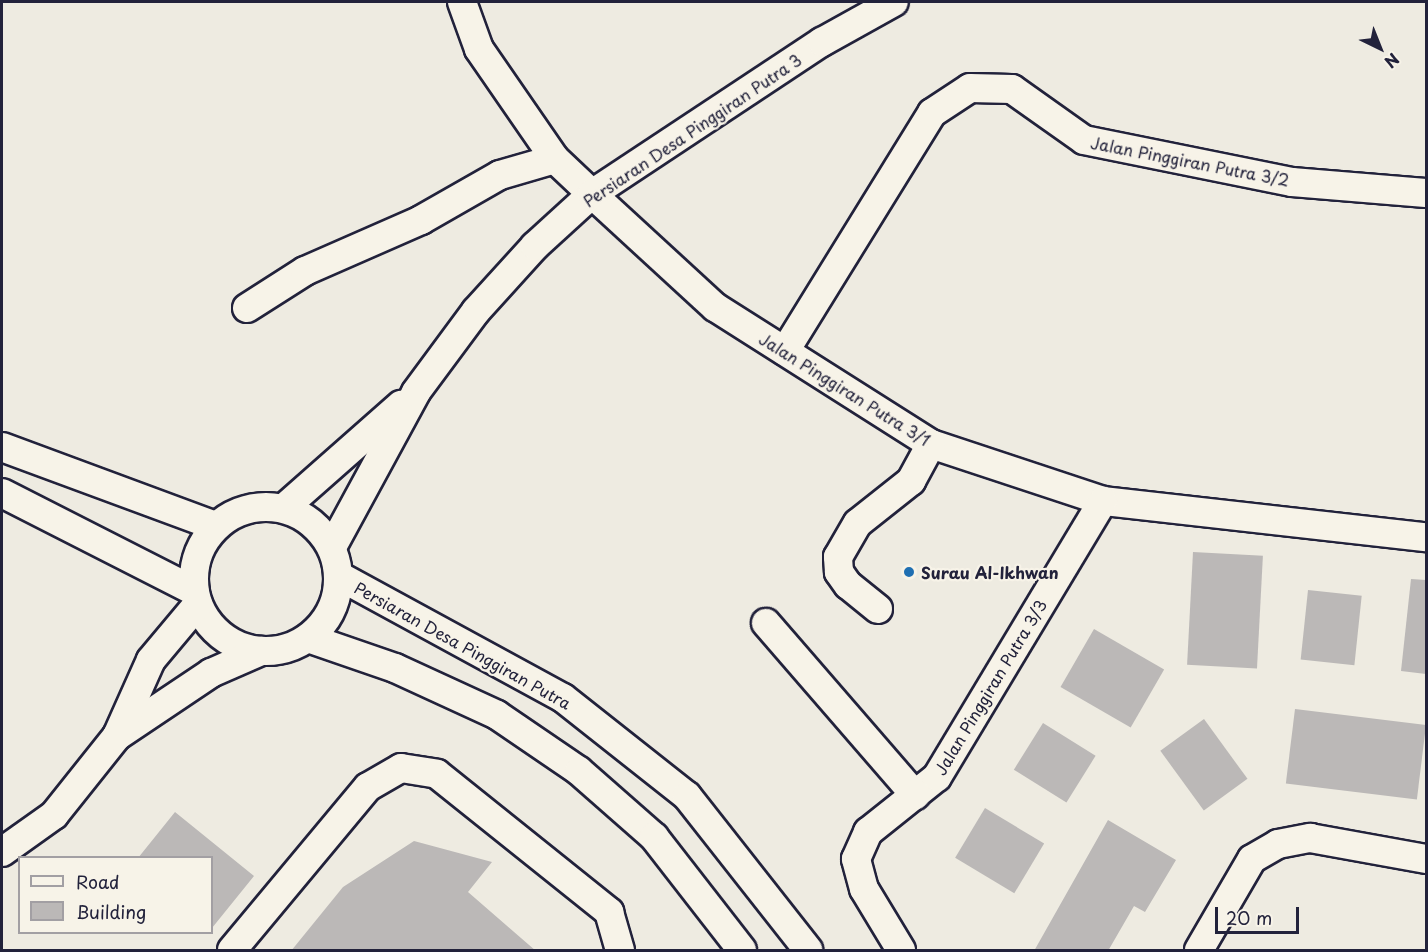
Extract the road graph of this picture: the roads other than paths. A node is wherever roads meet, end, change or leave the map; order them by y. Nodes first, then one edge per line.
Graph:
1 (462, 2) edge
2 (894, 2) edge
3 (555, 159) junction
4 (1426, 193) edge
5 (592, 194) junction
6 (247, 309) dead end
7 (784, 351) junction
8 (416, 392) junction
9 (931, 444) junction
10 (2, 447) edge
11 (2, 494) edge
12 (1103, 501) junction
13 (284, 508) junction
14 (216, 526) junction
15 (1426, 537) edge
16 (332, 547) junction
17 (339, 576) junction
18 (196, 597) junction
19 (878, 609) dead end
20 (766, 623) dead end
21 (308, 638) junction
22 (261, 651) junction
23 (117, 736) junction
24 (915, 795) junction
25 (2, 852) edge
26 (1426, 859) edge
27 (232, 951) edge
28 (620, 951) edge
29 (742, 951) edge
30 (808, 951) edge
31 (901, 951) edge
32 (1199, 951) edge

1 - 3 street, Jalan Pinggiran Putra 3/1
2 - 5 street, Persiaran Desa Pinggiran Putra 3
3 - 5 street, Jalan Pinggiran Putra 3/1
3 - 6 street
4 - 7 street, Jalan Pinggiran Putra 3/2
5 - 7 street, Jalan Pinggiran Putra 3/1
5 - 8 street, Persiaran Desa Pinggiran Putra 3
7 - 9 street, Jalan Pinggiran Putra 3/1
8 - 13 street, Persiaran Desa Pinggiran Putra 3
8 - 16 street, Persiaran Desa Pinggiran Putra 3
9 - 12 street, Jalan Pinggiran Putra 3/1
9 - 19 street
10 - 14 street
11 - 18 street
12 - 15 street, Jalan Pinggiran Putra 3/1
12 - 24 street, Jalan Pinggiran Putra 3/3
13 - 14 street
13 - 16 street
14 - 18 street
16 - 17 street
17 - 21 street
17 - 30 street, Persiaran Desa Pinggiran Putra
18 - 22 street
18 - 23 street
20 - 24 street
21 - 22 street
21 - 29 street
22 - 23 street
23 - 25 street
24 - 31 street, Jalan Pinggiran Putra 3/3
26 - 32 street
27 - 28 street

